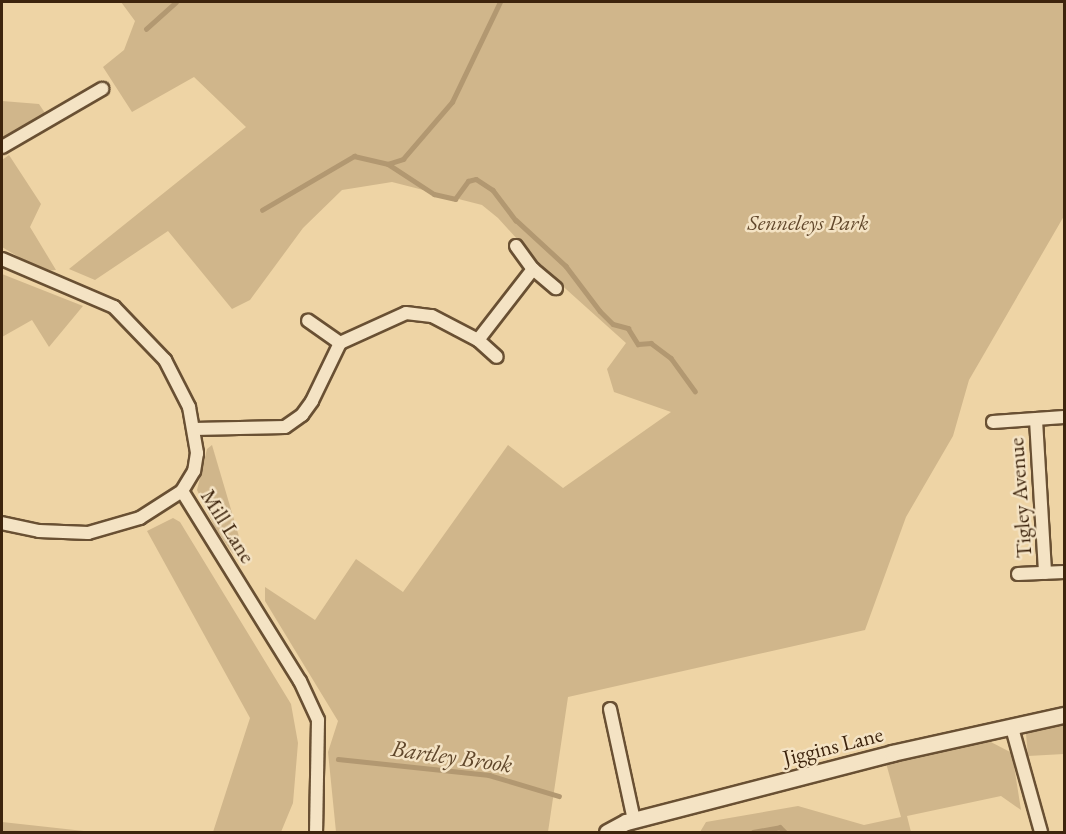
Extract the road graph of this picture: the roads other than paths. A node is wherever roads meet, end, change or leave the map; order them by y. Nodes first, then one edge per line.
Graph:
1 (102, 89) dead end
2 (2, 147) edge
3 (516, 246) dead end
4 (2, 259) edge
5 (533, 269) junction
6 (556, 288) dead end
7 (308, 321) dead end
8 (478, 340) junction
9 (340, 343) junction
10 (497, 357) dead end
11 (1065, 417) edge
12 (1036, 420) junction
13 (993, 422) dead end
14 (194, 429) junction
15 (182, 491) junction
16 (2, 523) edge
17 (1065, 572) edge
18 (1046, 573) junction
19 (1018, 574) dead end
20 (610, 709) dead end
21 (1065, 715) edge
22 (1012, 728) junction
23 (634, 820) junction
24 (319, 831) edge
25 (612, 831) edge
26 (1041, 832) edge

1 - 2 street
3 - 5 street
4 - 14 street, Mill Lane
5 - 6 street
5 - 8 street
7 - 9 street
8 - 9 street
8 - 10 street
9 - 14 street
11 - 12 street
12 - 13 street
12 - 18 street, Tigley Avenue
14 - 15 street, Mill Lane
15 - 16 street
15 - 24 street, Mill Lane
17 - 18 street, Tigley Avenue
18 - 19 street, Tigley Avenue
20 - 23 street
21 - 22 street, Jiggins Lane
22 - 23 street, Jiggins Lane
22 - 26 street
23 - 25 street, Jiggins Lane

